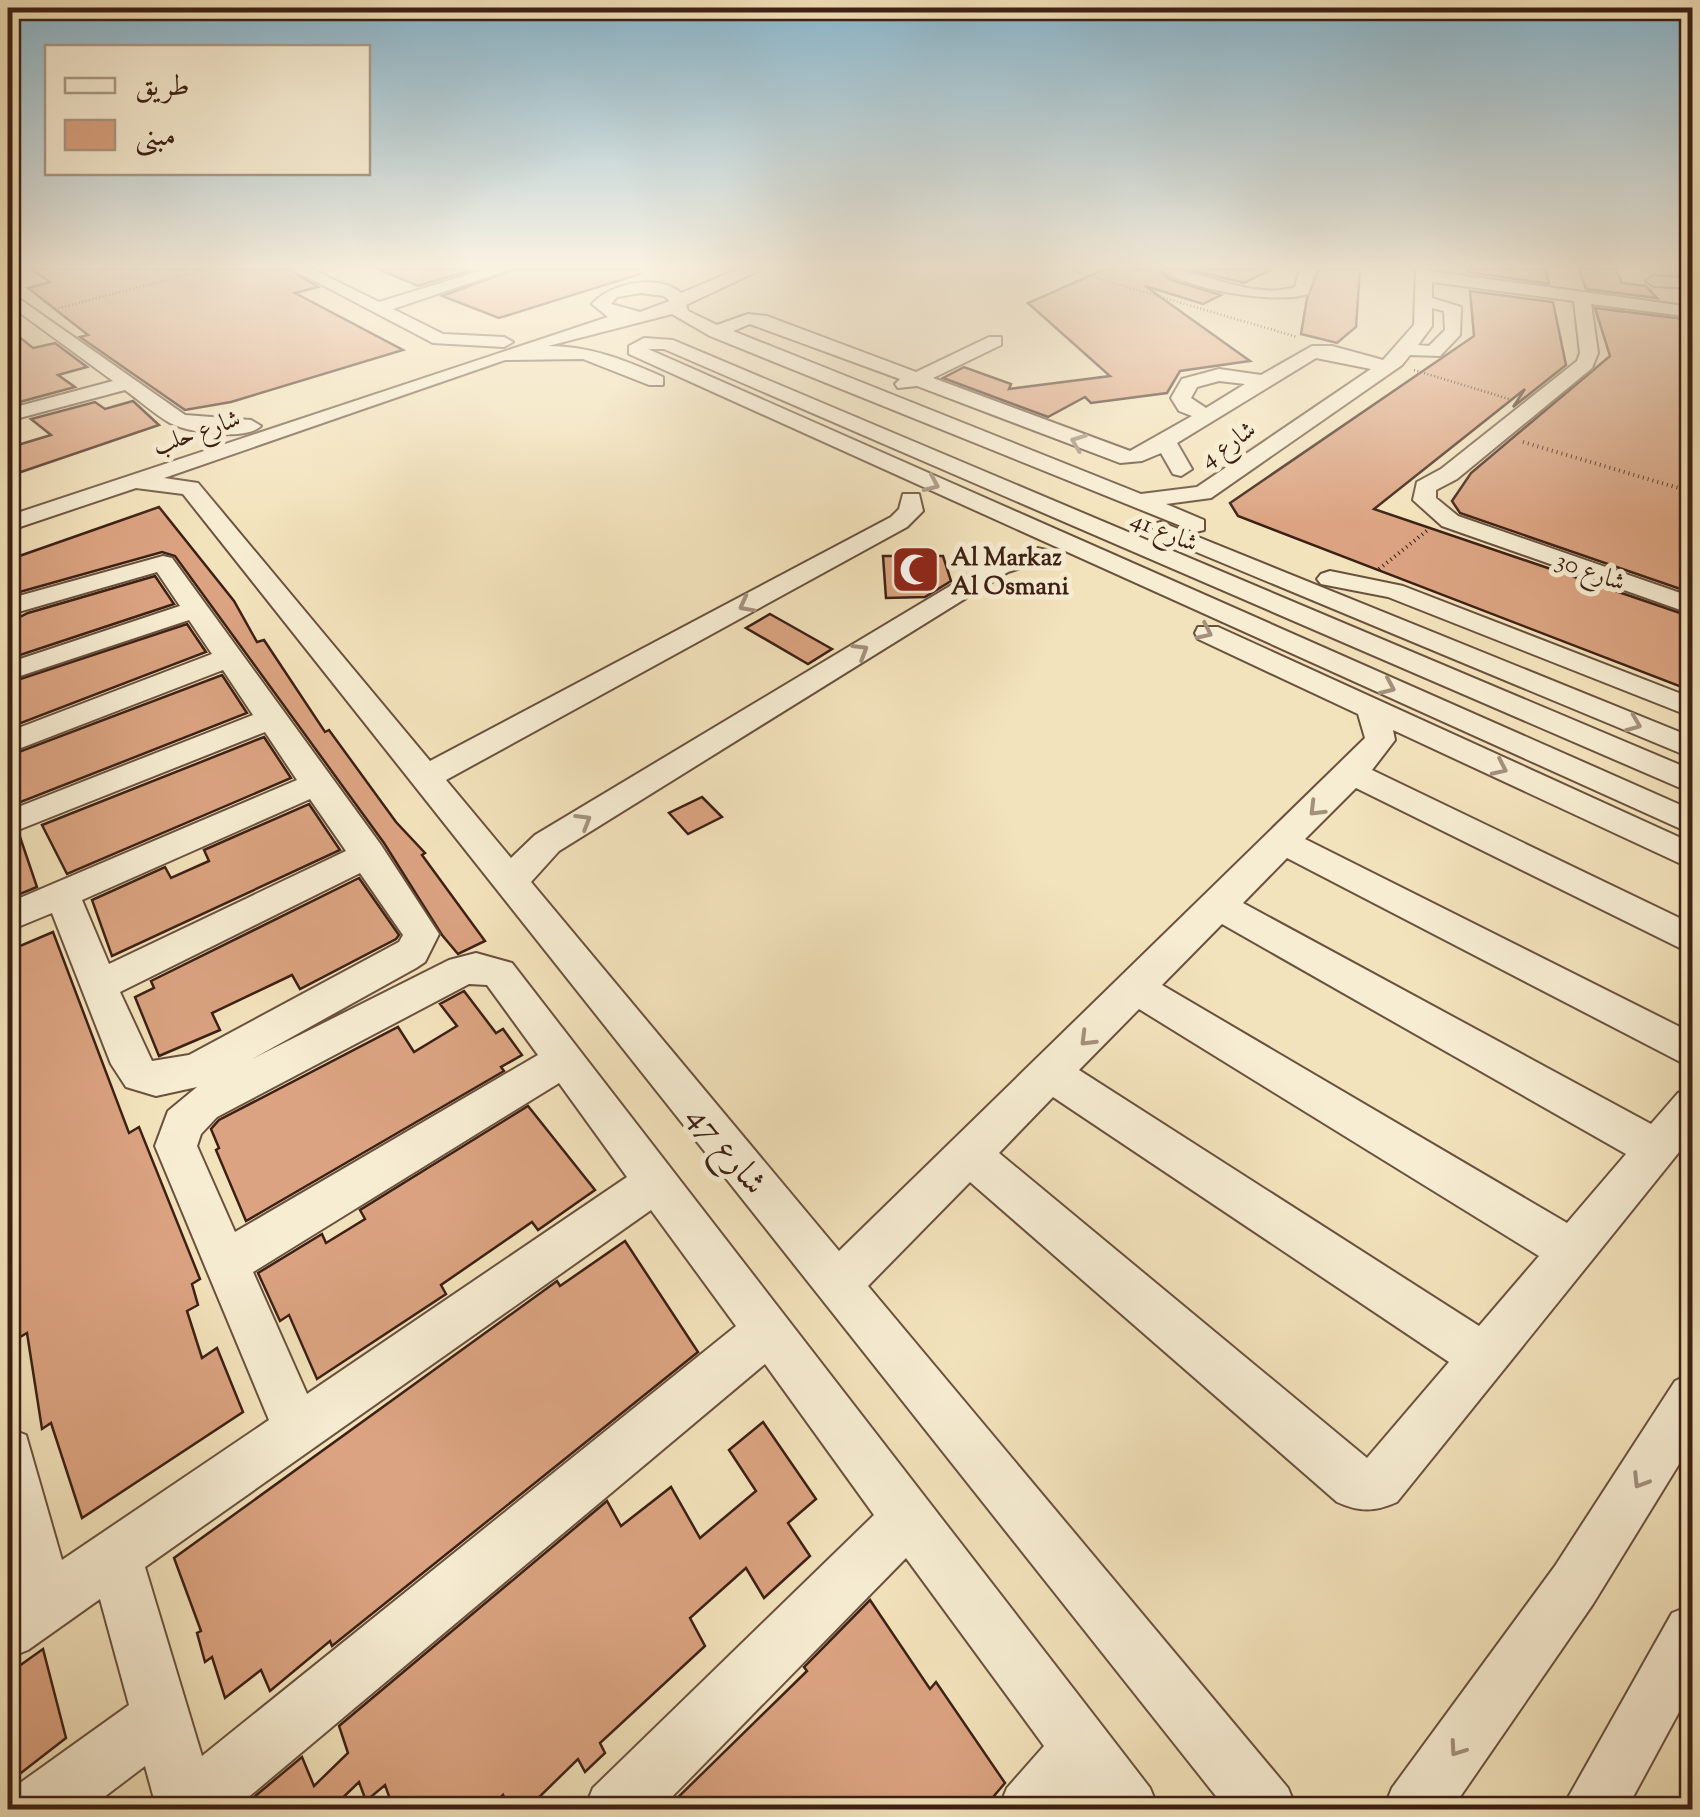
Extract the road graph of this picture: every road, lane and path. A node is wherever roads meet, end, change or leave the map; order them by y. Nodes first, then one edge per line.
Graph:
1 (86, 354) edge
2 (441, 354) edge
3 (479, 354) edge
4 (489, 354) edge
5 (594, 354) edge
6 (644, 354) edge
7 (691, 354) edge
8 (748, 354) edge
9 (764, 354) edge
10 (849, 354) edge
11 (972, 354) edge
12 (1309, 354) edge
13 (1347, 354) edge
14 (1400, 354) edge
15 (1424, 354) edge
16 (1590, 354) edge
17 (1395, 360) junction
18 (436, 364) junction
19 (124, 381) junction
20 (1264, 381) junction
21 (922, 382) junction
22 (847, 391) junction
23 (1550, 400) junction
24 (808, 404) junction
25 (904, 407) junction
26 (8, 415) edge
27 (779, 415) junction
28 (1207, 415) junction
29 (1070, 419) dead end
30 (180, 420) junction
31 (251, 426) junction
32 (1497, 434) junction
33 (1158, 445) junction
34 (847, 458) junction
35 (189, 466) junction
36 (1181, 469) dead end
37 (1025, 472) junction
38 (1449, 474) junction
39 (134, 481) junction
40 (1000, 486) junction
41 (1692, 492) edge
42 (1203, 493) junction
43 (911, 499) junction
44 (1132, 499) junction
45 (971, 501) junction
46 (8, 506) edge
47 (1450, 521) junction
48 (8, 524) edge
49 (1201, 527) junction
50 (1490, 534) junction
51 (1037, 556) junction
52 (1330, 579) junction
53 (1362, 582) junction
54 (1245, 591) junction
55 (1692, 606) edge
56 (8, 607) edge
57 (196, 609) junction
58 (1218, 611) junction
59 (230, 657) junction
60 (8, 672) edge
61 (1326, 674) junction
62 (1584, 703) junction
63 (1366, 706) junction
64 (1692, 708) edge
65 (272, 718) junction
66 (1692, 726) edge
67 (1565, 728) junction
68 (8, 743) edge
69 (1692, 748) edge
70 (1543, 756) junction
71 (1352, 773) junction
72 (426, 778) junction
73 (1692, 782) edge
74 (318, 783) junction
75 (8, 823) edge
76 (1692, 823) edge
77 (1283, 842) junction
78 (369, 854) junction
79 (1692, 857) edge
80 (512, 884) junction
81 (62, 895) junction
82 (1219, 906) junction
83 (8, 918) edge
84 (1692, 940) edge
85 (98, 986) junction
86 (1137, 989) junction
87 (1692, 1050) edge
88 (565, 1059) junction
89 (1052, 1074) junction
90 (1692, 1106) edge
91 (1657, 1148) junction
92 (970, 1155) junction
93 (657, 1181) junction
94 (1572, 1252) junction
95 (226, 1263) junction
96 (838, 1284) junction
97 (768, 1330) junction
98 (1484, 1357) junction
99 (1692, 1398) edge
100 (298, 1430) junction
101 (8, 1454) edge
102 (909, 1518) junction
103 (115, 1556) junction
104 (27, 1617) edge
105 (1692, 1634) edge
106 (162, 1717) junction
107 (1082, 1748) junction
108 (188, 1808) edge
109 (35, 1810) edge
110 (615, 1810) edge
111 (1029, 1810) edge
112 (1128, 1810) edge
113 (1266, 1810) edge
114 (1414, 1810) edge
115 (1592, 1810) edge

1 - 19 street
2 - 18 street
3 - 18 street, شارع حلب
4 - 35 street, شارع حلب
5 - 34 street
6 - 27 street
7 - 24 street
8 - 22 street, شارع 41
9 - 22 street, شارع 41
10 - 21 street
11 - 21 street
12 - 20 street
13 - 17 street
14 - 17 street
15 - 17 street, شارع 4
16 - 23 street
17 - 23 path
17 - 42 street, شارع 4
18 - 31 street, شارع حلب
19 - 26 street
19 - 30 street
20 - 28 street
20 - 28 street
21 - 22 street
21 - 25 street
33 -> 21 street
22 - 24 street
22 - 25 street, شارع 41
22 - 37 street, شارع 41
23 - 32 street
24 - 27 street
24 - 40 street
25 - 44 street, شارع 41
27 - 34 street
28 - 33 street
29 - 33 street
30 - 31 street
30 - 35 street
31 - 35 street, شارع حلب
32 - 38 street
32 - 41 path
33 - 36 street
34 - 43 street
34 -> 45 street
35 - 39 street
35 - 39 street, شارع حلب
35 - 46 street, شارع حلب
35 - 72 street, شارع 47
37 - 40 street
37 - 62 street, شارع 41
38 - 47 street
38 - 50 street, شارع 30
39 - 48 street, شارع حلب
40 - 45 street
40 - 54 street
42 - 44 street, شارع 4
42 - 49 street, شارع 4
43 - 51 street
43 -> 72 street
44 - 49 street, شارع 41
45 - 58 street
47 - 50 street, شارع 30
47 - 53 path
49 - 52 street, شارع 41
50 - 55 street, شارع 30
51 -> 61 street
80 -> 51 street
52 - 53 street
52 - 66 street, شارع 41
53 - 64 street
54 - 58 street
54 - 67 street
56 - 57 street
57 - 59 street
57 - 60 street
58 - 61 street
59 - 65 street
59 - 68 street
61 - 63 street
61 -> 70 street
62 - 67 street
62 -> 69 street, شارع 41
63 - 71 street
63 -> 79 street
65 - 74 street
65 - 75 street
67 - 70 street
67 - 73 street
70 - 76 street
71 -> 77 street
71 - 84 street
72 - 80 street, شارع 47
74 - 78 street
74 - 81 street
77 - 82 street
77 - 87 street
78 - 85 street
78 - 85 street
80 - 96 street, شارع 47
81 - 83 street
81 - 85 street
82 - 86 street
82 - 91 street
86 -> 89 street
86 - 94 street
88 - 93 street
88 - 95 street
88 - 95 street
89 - 92 street
89 - 98 street
90 - 91 street
91 - 94 street
92 - 96 street
92 - 98 street
93 - 97 street
93 - 100 street
94 - 98 street
95 - 100 street
96 - 113 street, شارع 47
97 - 102 street
97 - 108 street
99 -> 114 street
100 - 103 street
101 - 104 street
102 - 107 street
102 - 110 street
103 - 104 street
103 - 106 street
105 - 115 street
106 - 108 street
106 - 109 street
107 - 111 street
107 - 112 street

